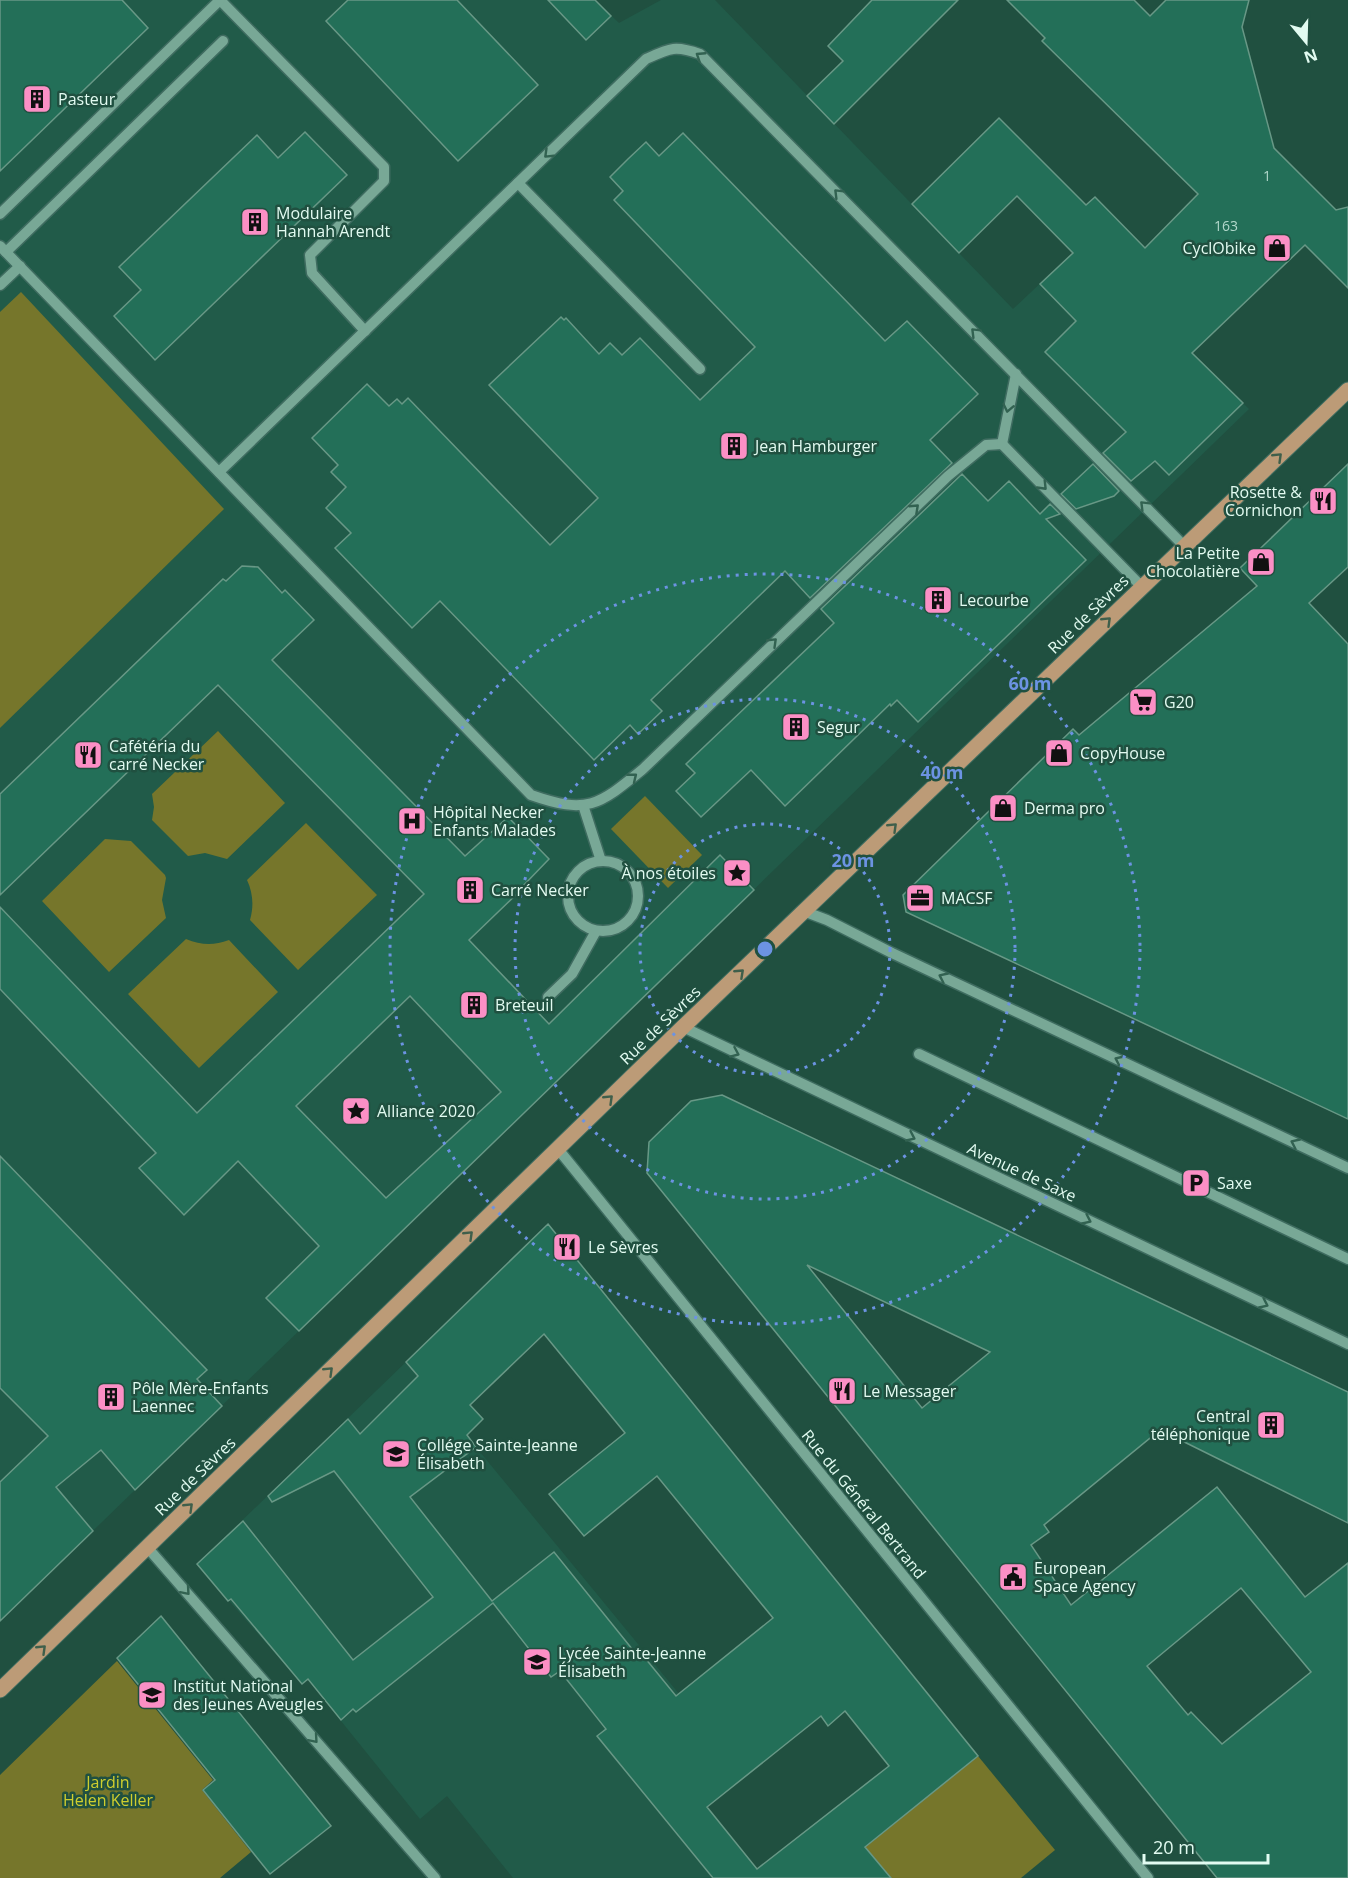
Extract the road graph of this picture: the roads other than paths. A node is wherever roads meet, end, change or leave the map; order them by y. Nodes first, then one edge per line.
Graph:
1 (220, 0) edge
2 (223, 41) dead end
3 (518, 183) junction
4 (0, 214) edge
5 (3, 249) edge
6 (20, 266) junction
7 (0, 285) edge
8 (365, 331) junction
9 (700, 369) dead end
10 (1016, 374) junction
11 (1348, 390) edge
12 (1002, 444) junction
13 (219, 472) junction
14 (1185, 547) junction
15 (1142, 587) junction
16 (583, 805) junction
17 (600, 861) junction
18 (806, 912) junction
19 (596, 931) junction
20 (548, 997) dead end
21 (682, 1028) junction
22 (919, 1054) dead end
23 (558, 1149) junction
24 (1348, 1168) edge
25 (1348, 1259) edge
26 (1348, 1344) edge
27 (147, 1547) junction
28 (0, 1690) edge
29 (435, 1878) edge
30 (1148, 1878) edge

1 - 4 street
1 - 8 street
2 - 5 street
3 - 8 street
3 - 9 street
10 -> 3 street
5 - 6 street
6 - 7 street
6 - 13 street
8 - 13 street
10 -> 12 street
14 -> 10 street
14 -> 11 main road, Rue de Sèvres
12 -> 15 street
16 -> 12 street
13 - 16 street
14 - 15 main road, Rue de Sèvres
18 -> 15 main road, Rue de Sèvres
16 - 17 street
17 - 19 street
17 - 19 street
21 -> 18 main road, Rue de Sèvres
24 -> 18 street
19 - 20 street
23 -> 21 main road, Rue de Sèvres
21 -> 26 street, Avenue de Saxe
22 - 25 street
27 -> 23 main road, Rue de Sèvres
23 - 30 street, Rue du Général Bertrand
28 -> 27 main road, Rue de Sèvres
27 -> 29 street

